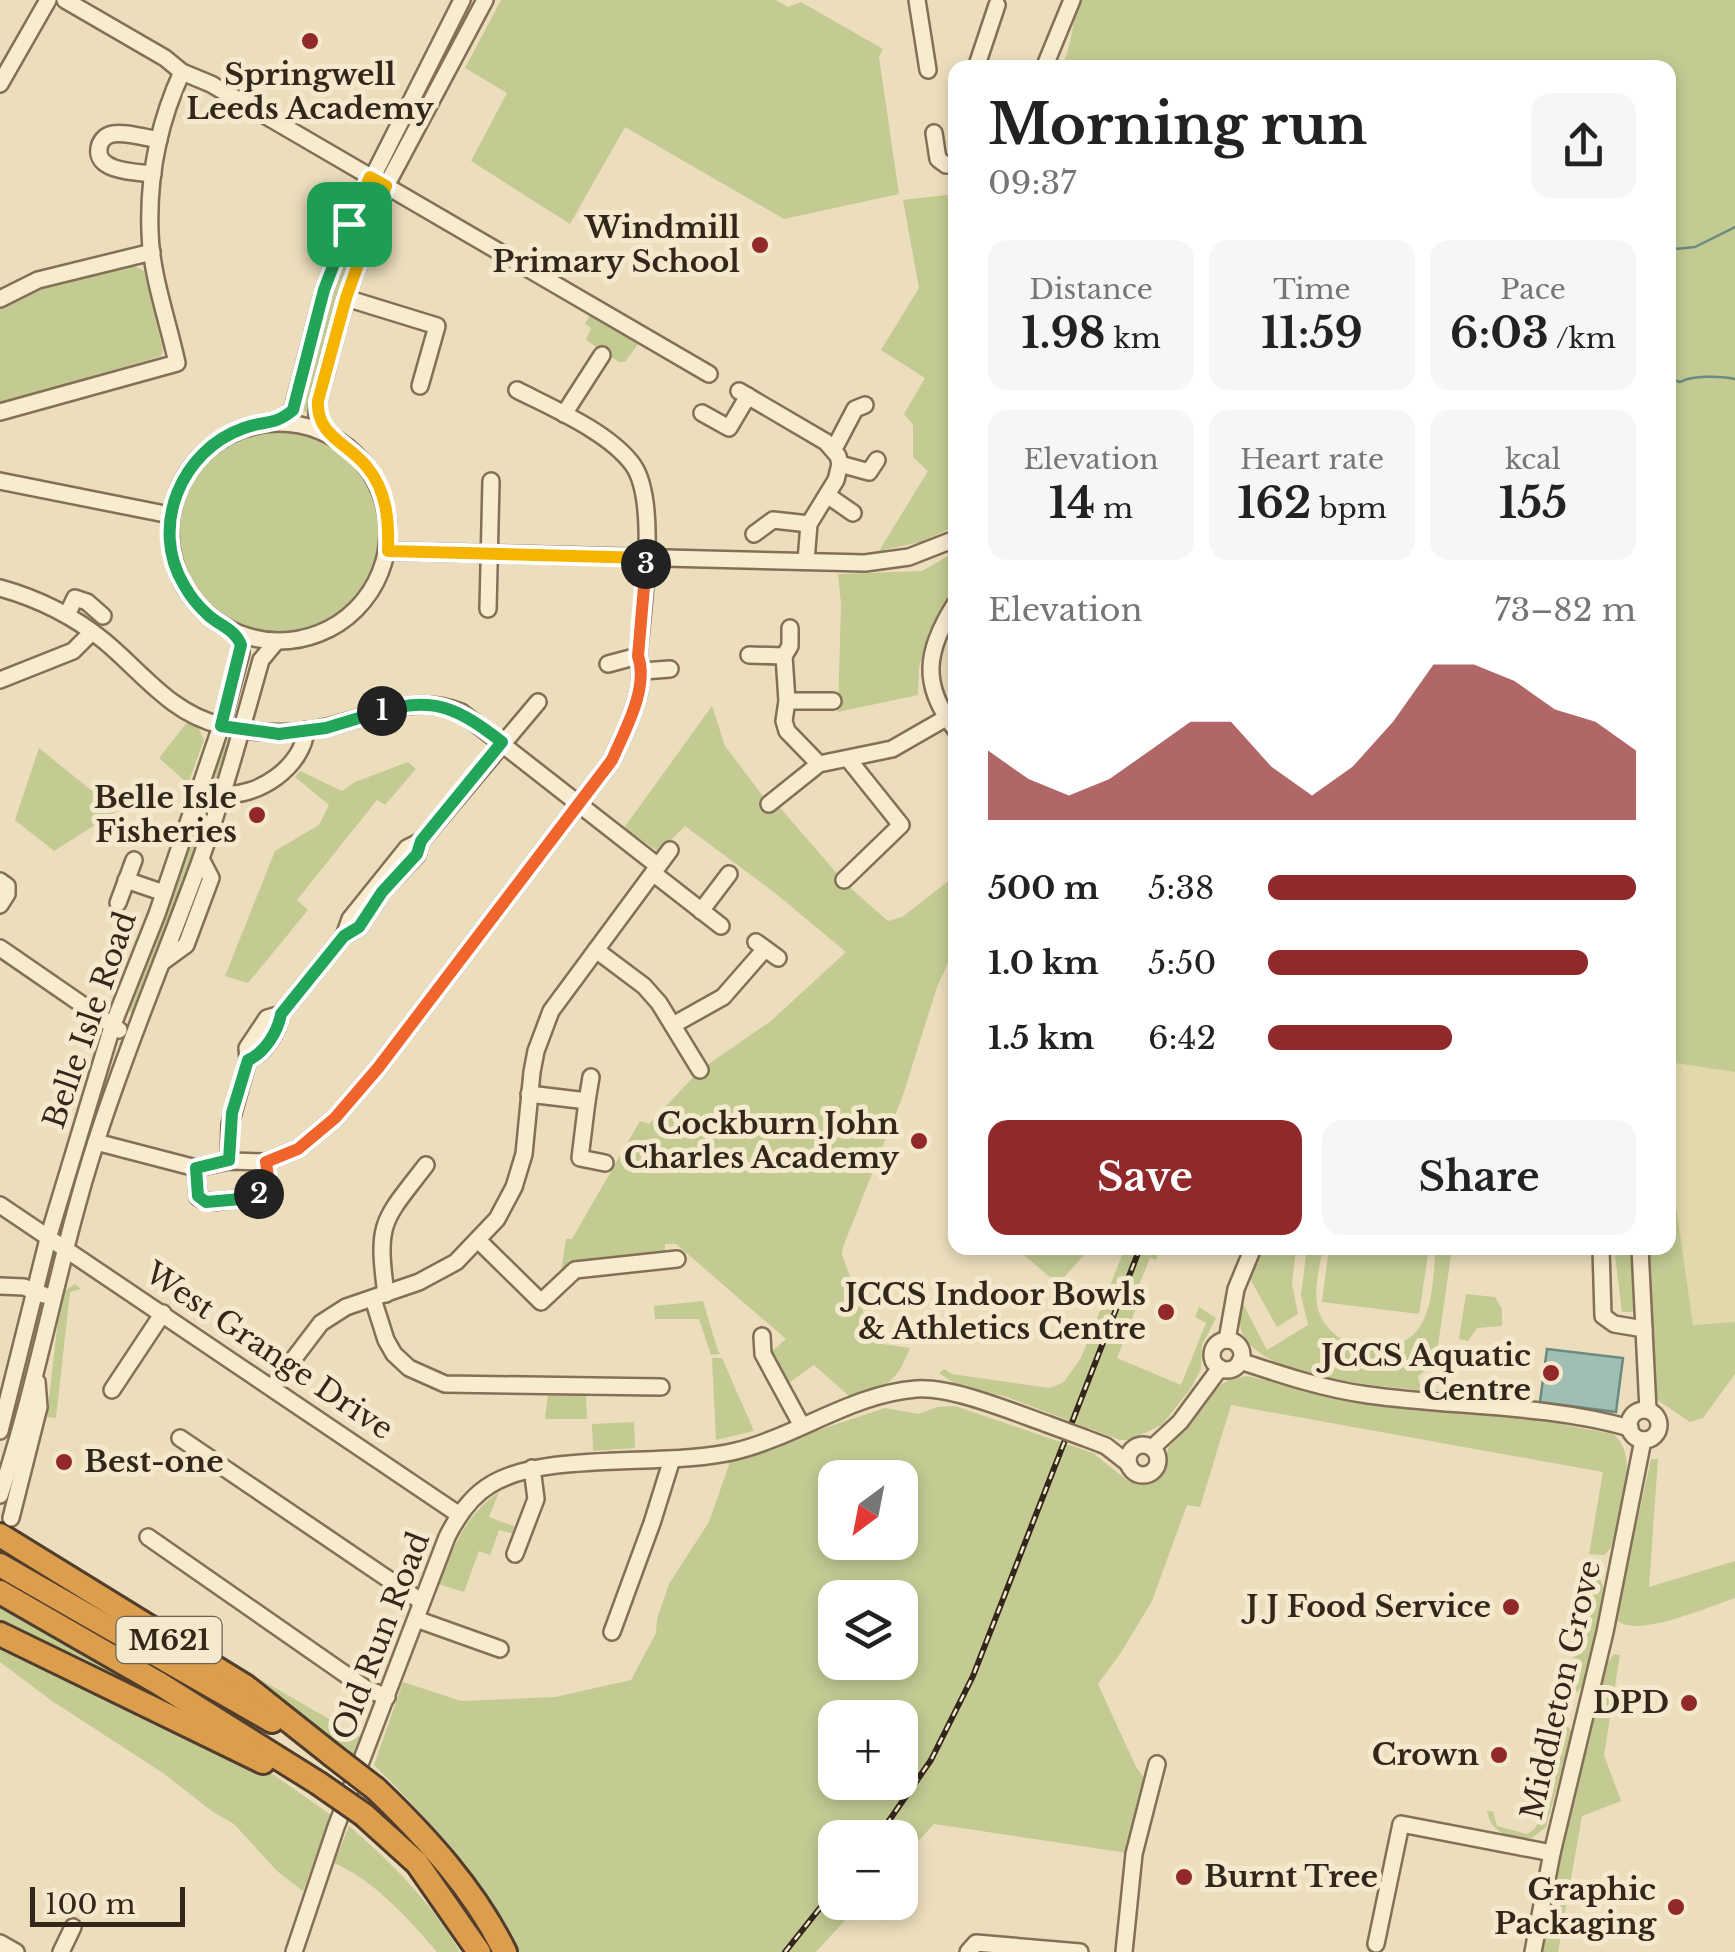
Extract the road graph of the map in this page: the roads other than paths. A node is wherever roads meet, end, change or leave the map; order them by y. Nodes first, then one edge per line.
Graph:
1 (48, 0) edge
2 (64, 0) edge
3 (462, 0) edge
4 (485, 0) edge
5 (916, 0) edge
6 (1072, 0) edge
7 (997, 5) dead end
8 (979, 60) edge
9 (1047, 60) edge
10 (922, 63) dead end
11 (182, 72) junction
12 (0, 84) edge
13 (934, 132) dead end
14 (159, 140) junction
15 (947, 170) edge
16 (153, 174) junction
17 (370, 177) junction
18 (386, 186) junction
19 (152, 252) junction
20 (346, 298) junction
21 (0, 299) edge
22 (602, 355) dead end
23 (709, 374) dead end
24 (420, 386) dead end
25 (517, 390) dead end
26 (865, 405) dead end
27 (0, 412) edge
28 (702, 413) dead end
29 (564, 414) junction
30 (279, 422) junction
31 (326, 432) junction
32 (837, 457) junction
33 (877, 460) dead end
34 (0, 481) edge
35 (492, 481) dead end
36 (828, 495) junction
37 (854, 513) dead end
38 (170, 515) junction
39 (809, 524) junction
40 (754, 534) dead end
41 (948, 541) edge
42 (388, 551) junction
43 (490, 554) junction
44 (646, 558) junction
45 (806, 560) junction
46 (0, 588) edge
47 (488, 609) dead end
48 (67, 616) junction
49 (102, 616) dead end
50 (948, 618) edge
51 (790, 628) dead end
52 (92, 632) junction
53 (234, 632) junction
54 (276, 642) junction
55 (749, 654) dead end
56 (784, 656) junction
57 (641, 663) junction
58 (608, 664) dead end
59 (670, 669) dead end
60 (0, 680) edge
61 (787, 700) junction
62 (833, 700) dead end
63 (538, 702) dead end
64 (948, 717) edge
65 (948, 724) edge
66 (221, 726) junction
67 (242, 728) junction
68 (306, 730) junction
69 (502, 742) junction
70 (850, 760) junction
71 (819, 764) junction
72 (222, 794) junction
73 (769, 804) dead end
74 (580, 805) junction
75 (670, 850) dead end
76 (134, 860) dead end
77 (655, 870) junction
78 (729, 874) dead end
79 (126, 880) junction
80 (844, 880) dead end
81 (0, 881) edge
82 (164, 893) junction
83 (118, 903) dead end
84 (0, 905) edge
85 (701, 911) junction
86 (721, 926) dead end
87 (0, 948) edge
88 (596, 950) junction
89 (767, 950) dead end
90 (673, 1025) junction
91 (112, 1027) junction
92 (132, 1036) junction
93 (700, 1070) dead end
94 (592, 1077) dead end
95 (530, 1094) junction
96 (587, 1101) junction
97 (96, 1142) junction
98 (229, 1160) junction
99 (266, 1162) junction
100 (605, 1162) dead end
101 (426, 1165) dead end
102 (196, 1168) junction
103 (0, 1204) edge
104 (49, 1235) junction
105 (479, 1241) junction
106 (66, 1247) junction
107 (1250, 1255) edge
108 (1601, 1255) edge
109 (1640, 1255) edge
110 (677, 1259) dead end
111 (0, 1286) edge
112 (35, 1292) junction
113 (380, 1296) junction
114 (52, 1299) junction
115 (163, 1313) junction
116 (1644, 1330) junction
117 (762, 1336) dead end
118 (1227, 1340) junction
119 (1240, 1361) junction
120 (1220, 1368) junction
121 (115, 1380) dead end
122 (273, 1386) junction
123 (661, 1387) dead end
124 (1648, 1410) junction
125 (802, 1426) junction
126 (1630, 1428) junction
127 (0, 1431) edge
128 (180, 1438) dead end
129 (1643, 1440) junction
130 (672, 1459) junction
131 (12, 1465) edge
132 (532, 1468) junction
133 (0, 1495) edge
134 (458, 1514) junction
135 (6, 1526) edge
136 (148, 1537) dead end
137 (515, 1554) dead end
138 (6, 1582) edge
139 (422, 1602) junction
140 (416, 1620) junction
141 (612, 1632) dead end
142 (0, 1634) edge
143 (500, 1649) dead end
144 (387, 1697) junction
145 (332, 1755) junction
146 (1157, 1764) dead end
147 (318, 1783) junction
148 (1552, 1853) junction
149 (73, 1928) dead end
150 (0, 1943) edge
151 (1376, 1944) dead end
152 (16, 1952) edge
153 (60, 1952) edge
154 (294, 1952) edge
155 (479, 1952) edge
156 (505, 1952) edge
157 (968, 1952) edge
158 (1080, 1952) edge
159 (1124, 1952) edge
160 (1533, 1952) edge

1 - 12 street
2 - 11 street
3 - 17 street
4 - 18 street
5 - 10 street
6 - 9 street
7 - 8 street
11 - 14 street
11 - 17 street
13 - 15 street
14 - 16 street
14 - 16 street
16 - 19 street
17 - 18 street
17 - 30 street
18 - 20 street
18 - 23 street
19 - 21 street
19 - 27 street
20 - 24 street
20 - 31 street
22 - 29 street
25 - 29 street
26 - 32 street
28 - 32 street
29 - 44 street
30 - 31 street
30 - 38 street
31 - 42 street
32 - 33 street
32 - 36 street
34 - 38 street
35 - 43 street
36 - 37 street
36 - 39 street
38 - 53 street
39 - 40 street
39 - 45 street
41 - 45 street
42 - 43 street
42 - 54 street
43 - 44 street
43 - 47 street
44 - 45 street
44 - 57 street
46 - 48 street
48 - 49 street
48 - 52 street
50 - 64 street
51 - 56 street
52 - 60 street
52 - 66 street
53 - 54 street
53 - 66 street, Belle Isle Road
54 - 67 street, Belle Isle Road
55 - 56 street
56 - 61 street
57 - 58 street
57 - 59 street
57 - 74 street
61 - 62 street
61 - 71 street
63 - 69 street
65 - 70 street
66 - 67 street
66 - 82 street, Belle Isle Road
67 - 68 street
67 - 72 street, Belle Isle Road
68 - 69 street
68 - 72 street
69 - 74 street
69 - 98 street
70 - 71 street
70 - 80 street
71 - 73 street
72 - 92 street, Belle Isle Road
74 - 77 street
74 - 99 street
75 - 77 street
76 - 79 street
77 - 85 street
77 - 88 street
78 - 85 street
79 - 82 street
79 - 83 street
81 - 84 street
82 - 91 street, Belle Isle Road
85 - 86 street
87 - 91 street
88 - 90 street
88 - 95 street
89 - 90 street
90 - 93 street
91 - 92 street
91 - 104 street, Belle Isle Road
92 - 97 street, Belle Isle Road
94 - 96 street
95 - 96 street
95 - 105 street
96 - 100 street
97 - 102 street
97 - 106 street, Belle Isle Road
98 - 99 street
98 - 102 street
99 - 102 street
101 - 113 street
103 - 104 street, West Grange Drive
104 - 106 street, West Grange Drive
104 - 112 street, Belle Isle Road
105 - 110 street
105 - 113 street
106 - 114 street, Belle Isle Road
106 - 115 street, West Grange Drive
107 - 118 street
108 - 116 street
109 - 116 street, Middleton Grove
111 - 112 street
112 - 114 street
112 - 127 street, Belle Isle Road
113 - 122 street
113 - 123 street
114 - 131 street, Belle Isle Road
115 - 121 street
115 - 122 street, West Grange Drive
116 - 124 street, Middleton Grove
117 - 125 street
118 - 119 street
118 - 120 street
119 - 120 street
119 - 126 street
120 - 125 street, Old Run Road, bridge
122 - 134 street, West Grange Drive
124 - 126 street
124 - 129 street, Middleton Grove
125 - 130 street, Old Run Road
126 - 129 street
128 - 139 street
129 - 148 street, Middleton Grove
130 - 132 street, Old Run Road
130 - 141 street
131 - 133 street, Belle Isle Road
131 - 135 street, Belle Isle Road
132 - 134 street, Old Run Road
132 - 137 street
134 - 139 street, Old Run Road
135 - 145 highway, M621
136 - 144 street
138 - 145 highway, M621
138 - 147 highway, M621
139 - 140 street, Old Run Road
140 - 143 street
140 - 144 street, Old Run Road
142 - 147 highway, M621
144 - 154 street, Old Run Road
145 - 156 highway, M621, bridge
146 - 159 street
147 - 155 highway, M621, bridge
148 - 151 street
148 - 160 street, Middleton Grove
149 - 153 street
150 - 152 street
157 - 158 street

